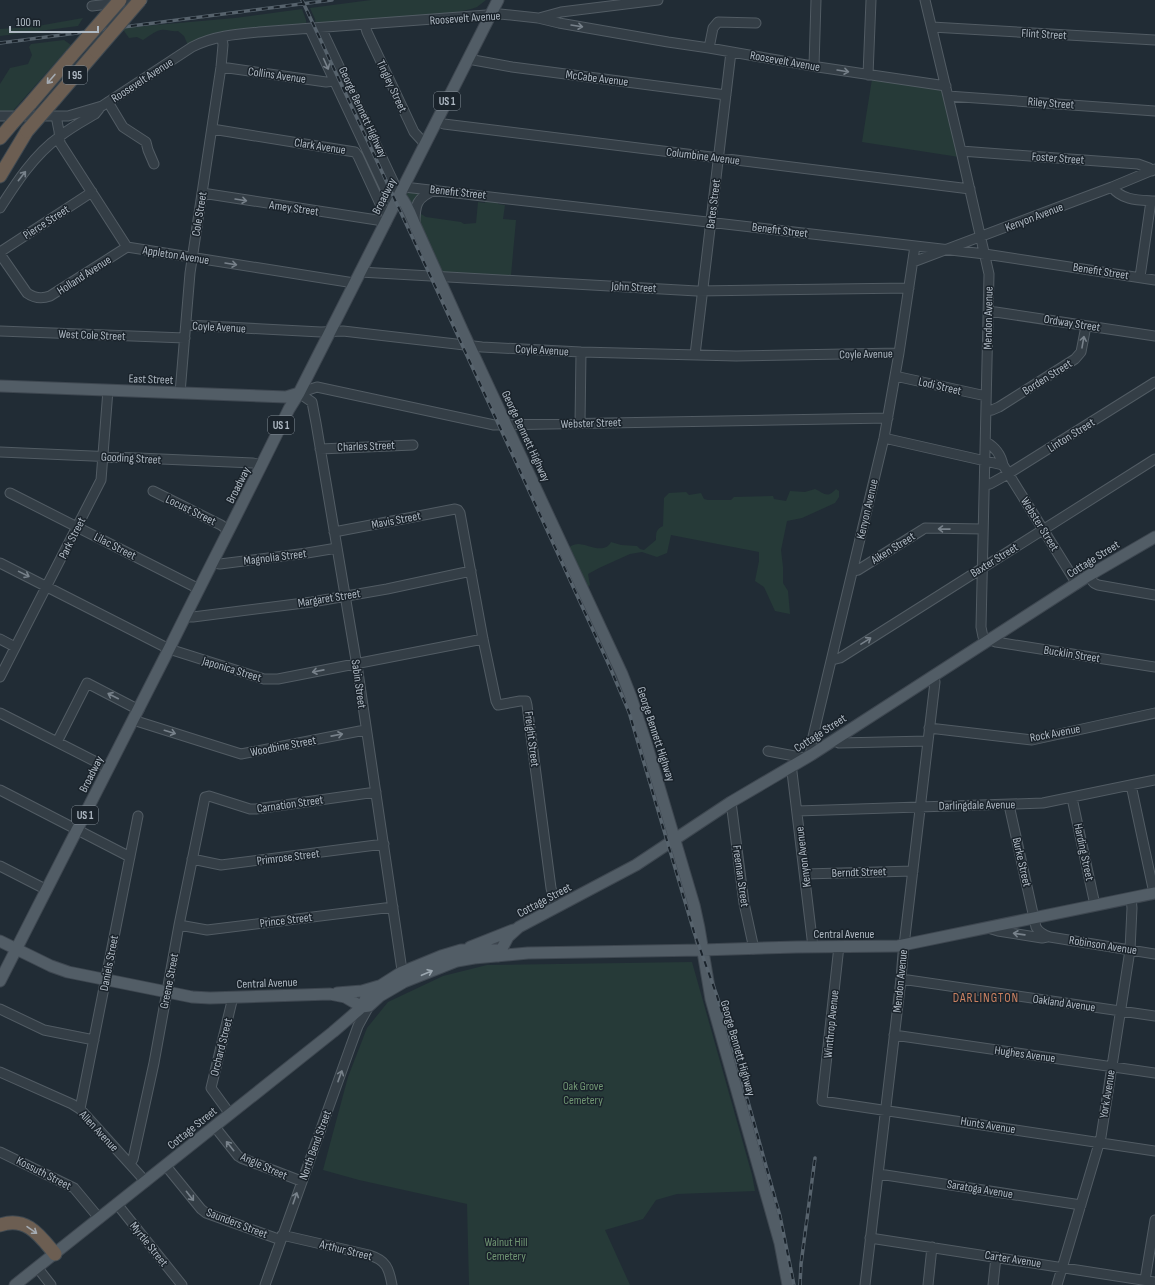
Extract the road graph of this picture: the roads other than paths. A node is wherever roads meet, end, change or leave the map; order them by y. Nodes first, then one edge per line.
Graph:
1 (120, 0) edge
2 (140, 0) edge
3 (143, 0) edge
4 (498, 0) edge
5 (658, 0) edge
6 (816, 0) edge
7 (871, 0) edge
8 (925, 0) edge
9 (92, 6) dead end
10 (490, 15) junction
11 (538, 18) junction
12 (756, 23) dead end
13 (365, 25) junction
14 (932, 27) junction
15 (310, 28) junction
16 (322, 28) junction
17 (222, 37) junction
18 (1155, 40) edge
19 (709, 48) junction
20 (731, 52) junction
21 (468, 59) junction
22 (814, 66) junction
23 (221, 67) junction
24 (868, 75) junction
25 (334, 81) junction
26 (946, 86) junction
27 (726, 94) junction
28 (948, 96) junction
29 (105, 104) junction
30 (1155, 111) edge
31 (0, 116) edge
32 (56, 116) junction
33 (437, 121) junction
34 (11, 125) junction
35 (212, 129) junction
36 (27, 131) junction
37 (0, 132) edge
38 (59, 137) junction
39 (0, 138) edge
40 (425, 144) junction
41 (962, 151) junction
42 (718, 158) junction
43 (0, 162) edge
44 (154, 164) dead end
45 (1154, 170) edge
46 (0, 176) edge
47 (1112, 187) junction
48 (970, 189) junction
49 (435, 190) junction
50 (92, 192) junction
51 (202, 193) junction
52 (400, 195) junction
53 (1153, 201) edge
54 (0, 208) edge
55 (387, 220) junction
56 (711, 222) junction
57 (414, 223) junction
58 (981, 237) junction
59 (915, 246) junction
60 (127, 247) junction
61 (947, 250) junction
62 (0, 253) edge
63 (985, 254) junction
64 (192, 258) junction
65 (913, 262) junction
66 (360, 272) junction
67 (438, 277) junction
68 (1140, 277) junction
69 (1155, 280) edge
70 (354, 283) junction
71 (909, 288) junction
72 (703, 291) junction
73 (989, 311) junction
74 (186, 325) junction
75 (1086, 326) junction
76 (0, 331) edge
77 (329, 332) junction
78 (1155, 336) edge
79 (185, 338) junction
80 (469, 346) junction
81 (581, 352) junction
82 (899, 353) junction
83 (695, 355) junction
84 (895, 376) junction
85 (1155, 382) edge
86 (0, 386) edge
87 (108, 390) junction
88 (180, 393) junction
89 (299, 393) junction
90 (986, 396) junction
91 (986, 411) junction
92 (888, 418) junction
93 (580, 422) junction
94 (507, 425) junction
95 (884, 438) junction
96 (986, 442) junction
97 (413, 445) dead end
98 (320, 449) junction
99 (0, 452) edge
100 (104, 456) junction
101 (1155, 459) edge
102 (986, 461) junction
103 (262, 465) junction
104 (1002, 465) junction
105 (1008, 474) junction
106 (985, 485) junction
107 (153, 491) dead end
108 (10, 493) dead end
109 (458, 510) joint
110 (78, 527) junction
111 (1043, 529) junction
112 (983, 530) junction
113 (229, 531) junction
114 (334, 532) junction
115 (1155, 537) edge
116 (337, 548) junction
117 (0, 563) edge
118 (213, 563) junction
119 (983, 567) junction
120 (471, 571) junction
121 (853, 571) junction
122 (1088, 576) junction
123 (1077, 584) junction
124 (48, 586) junction
125 (199, 588) junction
126 (1155, 595) edge
127 (346, 596) junction
128 (185, 617) junction
129 (0, 639) edge
130 (483, 639) junction
131 (989, 639) junction
132 (15, 647) junction
133 (169, 649) junction
134 (832, 660) junction
135 (356, 663) junction
136 (1155, 667) edge
137 (934, 676) junction
138 (0, 677) edge
139 (138, 710) junction
140 (0, 713) edge
141 (1155, 713) edge
142 (133, 720) junction
143 (929, 728) junction
144 (366, 730) junction
145 (833, 740) junction
146 (928, 741) junction
147 (57, 742) junction
148 (768, 751) dead end
149 (808, 757) junction
150 (790, 767) junction
151 (108, 768) junction
152 (1155, 780) edge
153 (1131, 785) junction
154 (0, 790) edge
155 (376, 792) junction
156 (205, 797) joint
157 (1072, 798) junction
158 (731, 802) junction
159 (1009, 805) junction
160 (920, 806) junction
161 (797, 811) junction
162 (138, 816) dead end
163 (77, 830) junction
164 (675, 840) junction
165 (384, 844) junction
166 (130, 857) junction
167 (192, 859) junction
168 (0, 866) edge
169 (912, 871) junction
170 (805, 874) junction
171 (46, 890) junction
172 (1154, 893) edge
173 (1131, 898) junction
174 (1095, 906) junction
175 (393, 907) junction
176 (556, 907) junction
177 (1034, 919) junction
178 (179, 925) junction
179 (519, 927) junction
180 (988, 928) junction
181 (1050, 937) junction
182 (0, 941) edge
183 (904, 945) junction
184 (839, 946) junction
185 (813, 947) junction
186 (16, 949) junction
187 (754, 949) junction
188 (461, 950) junction
189 (702, 950) junction
190 (1130, 950) junction
191 (499, 953) junction
192 (1155, 954) edge
193 (403, 977) junction
194 (106, 980) junction
195 (901, 980) junction
196 (0, 981) edge
197 (380, 986) junction
198 (166, 992) junction
199 (330, 994) junction
200 (233, 997) junction
201 (365, 1007) junction
202 (0, 1009) edge
203 (1121, 1011) junction
204 (1155, 1016) edge
205 (894, 1035) junction
206 (94, 1040) junction
207 (1112, 1067) junction
208 (0, 1072) edge
209 (1155, 1073) edge
210 (822, 1101) joint
211 (80, 1110) junction
212 (886, 1110) junction
213 (230, 1114) junction
214 (215, 1127) junction
215 (1100, 1142) junction
216 (1155, 1151) edge
217 (0, 1152) edge
218 (130, 1164) junction
219 (166, 1166) junction
220 (879, 1174) junction
221 (301, 1181) junction
222 (146, 1182) junction
223 (117, 1204) junction
224 (1081, 1205) junction
225 (99, 1218) junction
226 (1155, 1220) edge
227 (0, 1225) edge
228 (282, 1238) junction
229 (870, 1238) junction
230 (932, 1247) junction
231 (55, 1254) junction
232 (996, 1257) junction
233 (37, 1267) junction
234 (1062, 1267) junction
235 (1145, 1280) junction
236 (1127, 1281) edge
237 (1155, 1282) edge
238 (15, 1285) edge
239 (51, 1285) edge
240 (182, 1285) edge
241 (265, 1285) edge
242 (392, 1285) edge
243 (788, 1285) edge
244 (865, 1285) edge
245 (928, 1285) edge
246 (993, 1285) edge
247 (1057, 1285) edge

1 -> 34 highway, I 95, bridge
2 - 36 highway, I 95, bridge
3 - 9 street
4 - 10 main road, Broadway / US 1
5 - 11 street
6 - 22 street
7 - 24 street
8 - 14 street, Mendon Avenue
10 - 11 street, Roosevelt Avenue
10 - 13 street, Roosevelt Avenue
10 - 21 main road, Broadway / US 1
11 -> 19 street, Roosevelt Avenue
12 - 19 street
13 - 16 street, Roosevelt Avenue
13 - 40 street, Tingley Street
14 - 18 street, Flint Street
14 - 26 street, Mendon Avenue
15 - 16 street, Roosevelt Avenue
15 - 17 street, Roosevelt Avenue
15 -> 25 street, George Bennett Highway
16 - 52 street, George Bennett Highway
17 - 23 street, Cole Street
17 - 29 street, Roosevelt Avenue
19 - 20 street, Roosevelt Avenue
20 - 22 street, Roosevelt Avenue
20 - 27 street, Bates Street
21 - 27 street, McCabe Avenue
21 - 33 main road, Broadway / US 1
22 -> 24 street, Roosevelt Avenue
23 - 25 street, Collins Avenue
23 - 35 street, Cole Street
24 - 26 street, Roosevelt Avenue
25 - 52 street, George Bennett Highway
26 - 28 street, Mendon Avenue
27 - 42 street, Bates Street
28 - 30 street, Riley Street
28 - 41 street, Mendon Avenue
29 - 32 street, Roosevelt Avenue
29 - 38 street
29 - 44 street
31 - 32 street, Roosevelt Avenue
32 - 38 street, Appleton Avenue
33 - 40 main road, Broadway / US 1
33 - 42 street, Columbine Avenue
34 - 37 highway
34 - 39 highway, I 95
35 - 51 street, Cole Street
35 - 55 street, Clark Avenue
36 - 43 highway, I 95
36 - 46 highway
38 - 50 street, Appleton Avenue
54 -> 38 street
40 - 52 main road, Broadway / US 1
41 - 45 street, Foster Street
41 - 48 street, Mendon Avenue
42 - 48 street, Columbine Avenue
42 - 56 street, Bates Street
45 - 47 street, Kenyon Avenue
47 - 53 street
47 - 58 street, Kenyon Avenue
48 - 58 street, Mendon Avenue
49 - 52 street, Benefit Street
49 - 56 street, Benefit Street
49 - 57 street
50 - 60 street, Appleton Avenue
50 - 62 street, Pierce Street
51 -> 55 street, Amey Street
51 - 64 street, Cole Street
52 - 55 main road, Broadway / US 1
52 - 57 main road, George Bennett Highway
53 - 68 street
55 - 66 main road, Broadway / US 1
56 - 59 street, Benefit Street
56 - 72 street, Bates Street
57 - 67 main road, George Bennett Highway
58 - 61 street, Kenyon Avenue
58 - 63 street, Mendon Avenue
59 - 61 street, Benefit Street
59 - 65 street, Kenyon Avenue
60 - 62 street, Holland Avenue
60 - 64 street, Appleton Avenue
61 - 63 street, Benefit Street
61 - 65 street, Kenyon Avenue
63 - 68 street, Benefit Street
63 - 73 street, Mendon Avenue
64 -> 70 street, Appleton Avenue
64 - 74 street, Cole Street
65 - 71 street, Kenyon Avenue
66 - 67 street, John Street
66 - 70 main road, Broadway / US 1
67 - 72 street, John Street
67 - 80 main road, George Bennett Highway
68 - 69 street, Benefit Street
70 - 77 main road, Broadway / US 1
71 - 72 street, John Street
71 - 82 street, Kenyon Avenue
72 - 83 street, Bates Street
73 - 75 street, Ordway Street
73 - 90 street, Mendon Avenue
74 - 77 street, Coyle Avenue
74 - 79 street, Cole Street
75 - 78 street, Ordway Street
91 -> 75 street, Borden Street
76 - 79 street, West Cole Street
77 - 80 street, Coyle Avenue
77 - 89 main road, Broadway / US 1
79 - 88 street, Cole Street
80 - 81 street, Coyle Avenue
80 - 94 main road, George Bennett Highway
81 - 83 street, Coyle Avenue
81 - 93 street
82 - 83 street, Coyle Avenue
82 - 84 street, Kenyon Avenue
84 - 90 street, Lodi Street
84 - 92 street, Kenyon Avenue
85 - 105 street, Linton Street
86 - 87 main road, East Street
87 - 88 main road, East Street
87 - 100 street, Park Street
88 - 89 main road, East Street
89 - 94 street, Webster Street
89 - 98 street, Sabin Street
89 - 103 main road, Broadway / US 1
90 - 91 street, Mendon Avenue
91 - 96 street, Mendon Avenue
92 - 93 street, Webster Street
92 - 95 street, Kenyon Avenue
93 - 94 street, Webster Street
94 - 164 main road, George Bennett Highway
95 - 102 street
95 - 121 street, Kenyon Avenue
96 - 102 street, Mendon Avenue
96 - 104 street, Webster Street
97 - 98 street, Charles Street
98 - 114 street, Sabin Street
99 - 100 street, Gooding Street
100 - 103 street, Gooding Street
100 - 110 street, Park Street
101 - 111 street, Baxter Street
102 - 104 street
102 - 106 street, Mendon Avenue
103 - 113 main road, Broadway / US 1
104 - 105 street, Webster Street
105 - 106 street, Linton Street
105 - 111 street, Webster Street
106 - 112 street, Mendon Avenue
107 - 113 street, Locust Street
108 - 110 street, Lilac Street
109 - 114 street, Mavis Street
109 - 120 street, Freight Street
110 - 124 street, Park Street
110 - 125 street, Lilac Street
111 - 119 street, Baxter Street
111 - 123 street, Webster Street
112 - 119 street, Mendon Avenue
112 -> 121 street, Aiken Street
113 - 118 main road, Broadway / US 1
114 - 116 street, Sabin Street
115 - 122 main road, Cottage Street
116 - 118 street, Magnolia Street
116 - 127 street, Sabin Street
117 -> 124 street, Japonica Street
118 - 125 main road, Broadway / US 1
119 - 131 street, Mendon Avenue
134 -> 119 street, Baxter Street
120 - 127 street, Margaret Street
120 - 130 street, Freight Street
121 - 134 street, Kenyon Avenue
122 - 123 main road, Cottage Street
122 - 126 street
123 - 131 main road, Cottage Street
124 - 132 street, Park Street
124 - 133 street, Japonica Street
125 - 128 main road, Broadway / US 1
127 - 128 street, Margaret Street
127 - 135 street, Sabin Street
128 - 133 main road, Broadway / US 1
129 - 132 street
130 - 135 street, Japonica Street
130 - 176 street, Freight Street
131 - 136 street, Bucklin Street
131 - 137 main road, Cottage Street
132 - 138 street, Park Street
135 -> 133 street, Japonica Street
133 - 139 main road, Broadway / US 1
134 - 149 street, Kenyon Avenue
135 - 144 street, Sabin Street
137 - 143 street, Mendon Avenue
137 - 145 main road, Cottage Street
139 - 142 main road, Broadway / US 1
139 -> 147 street
140 - 147 street
141 - 143 street, Rock Avenue
142 -> 144 street, Woodbine Street
142 - 151 main road, Broadway / US 1
143 - 146 street, Mendon Avenue
144 - 155 street, Sabin Street
145 - 146 street
145 - 149 main road, Cottage Street
146 - 160 street, Mendon Avenue
147 - 151 street
148 - 149 street
149 - 150 main road, Cottage Street
150 - 158 main road, Cottage Street
150 - 161 street, Kenyon Avenue
151 - 163 main road, Broadway / US 1
152 - 153 street, Darlingdale Avenue
153 - 157 street, Darlingdale Avenue
153 - 172 street
154 - 163 street
155 - 156 street, Carnation Street
155 - 165 street, Sabin Street
156 - 167 street, Greene Street
157 - 159 street, Darlingdale Avenue
157 - 174 street, Harding Street
158 - 164 main road, Cottage Street
158 - 187 street, Freeman Street
159 - 160 street, Darlingdale Avenue
159 - 177 street, Burke Street
160 - 161 street, Darlingdale Avenue
160 - 169 street, Mendon Avenue
161 - 170 street, Kenyon Avenue
162 - 166 street, Daniels Street
163 - 166 street
163 - 171 main road, Broadway / US 1
164 - 176 main road, Cottage Street
164 - 189 main road, George Bennett Highway
165 - 167 street, Primrose Street
165 - 175 street, Sabin Street
166 - 194 street, Daniels Street
167 - 178 street, Greene Street
168 - 171 street
169 - 170 street, Berndt Street
169 - 183 street, Mendon Avenue
170 - 185 street, Kenyon Avenue
171 - 186 main road, Broadway / US 1
172 - 173 main road, Central Avenue
173 - 174 main road, Central Avenue
173 - 190 street, York Avenue
174 - 177 main road, Central Avenue
175 - 178 street, Prince Street
175 - 193 street, Sabin Street
176 - 179 main road, Cottage Street
177 - 180 main road, Central Avenue
177 - 181 street
178 - 198 street, Greene Street
179 - 188 main road
179 - 191 main road, Cottage Street
181 -> 180 street, Robinson Avenue
180 - 183 main road, Central Avenue
181 - 190 street, Robinson Avenue
182 - 186 main road, Central Avenue
183 - 184 main road, Central Avenue
183 - 195 street, Mendon Avenue
184 - 185 main road, Central Avenue
184 - 210 street, Winthrop Avenue
185 - 187 main road, Central Avenue
186 - 194 main road, Central Avenue
186 - 196 main road, Broadway / US 1
187 - 189 main road, Central Avenue
188 - 191 main road, Central Avenue
188 - 193 main road, Central Avenue
189 - 191 main road, Central Avenue
189 - 243 main road, George Bennett Highway
190 - 192 street, Robinson Avenue
190 - 203 street, York Avenue
193 -> 191 main road, Central Avenue
193 - 197 main road, Central Avenue
193 - 201 main road, Central Avenue
194 - 198 main road, Central Avenue
194 - 206 street, Daniels Street
195 - 203 street, Oakland Avenue
195 - 205 street, Mendon Avenue
197 - 199 main road
197 - 201 main road, Cottage Street
198 - 200 main road, Central Avenue
198 - 218 street, Greene Street
199 - 200 main road, Central Avenue
199 - 201 main road, Central Avenue
200 - 213 street, Orchard Street
201 - 213 main road, Cottage Street
221 -> 201 street, North Bend Street
202 - 206 street
203 - 204 street, Oakland Avenue
203 - 207 street, York Avenue
205 - 207 street, Hughes Avenue
205 - 212 street, Mendon Avenue
206 - 211 street, Daniels Street
207 - 209 street, Hughes Avenue
207 - 215 street, York Avenue
208 - 211 street, Allen Avenue
210 - 212 street, Hunts Avenue
211 - 218 street, Allen Avenue
212 - 215 street, Hunts Avenue
212 - 220 street, Mendon Avenue
213 - 214 main road, Cottage Street
214 - 219 main road, Cottage Street
221 -> 214 street, Angle Street
215 - 216 street, Hunts Avenue
215 - 224 street, York Avenue
217 - 225 street, Kossuth Street
218 - 222 street, Allen Avenue
219 - 222 main road, Cottage Street
219 -> 228 street, Saunders Street
220 - 224 street, Saratoga Avenue
220 - 229 street, Mendon Avenue
228 -> 221 street, North Bend Street
222 - 223 main road, Cottage Street
223 - 225 main road, Cottage Street
223 - 240 street, Myrtle Street
224 - 234 street, York Avenue
225 - 231 main road, Cottage Street
226 - 235 street
227 -> 231 highway
228 - 241 street, North Bend Street
228 - 242 street, Arthur Street
229 - 230 street, Carter Avenue
229 - 244 street, Mendon Avenue
230 - 232 street, Carter Avenue
230 - 245 street
231 - 233 main road, Cottage Street
232 - 234 street, Carter Avenue
232 - 246 street
233 - 238 main road, Cottage Street
233 - 239 street
234 - 236 street, Carter Avenue
234 - 247 street, York Avenue
235 - 236 street, Carter Avenue
235 - 237 street, Carter Avenue

